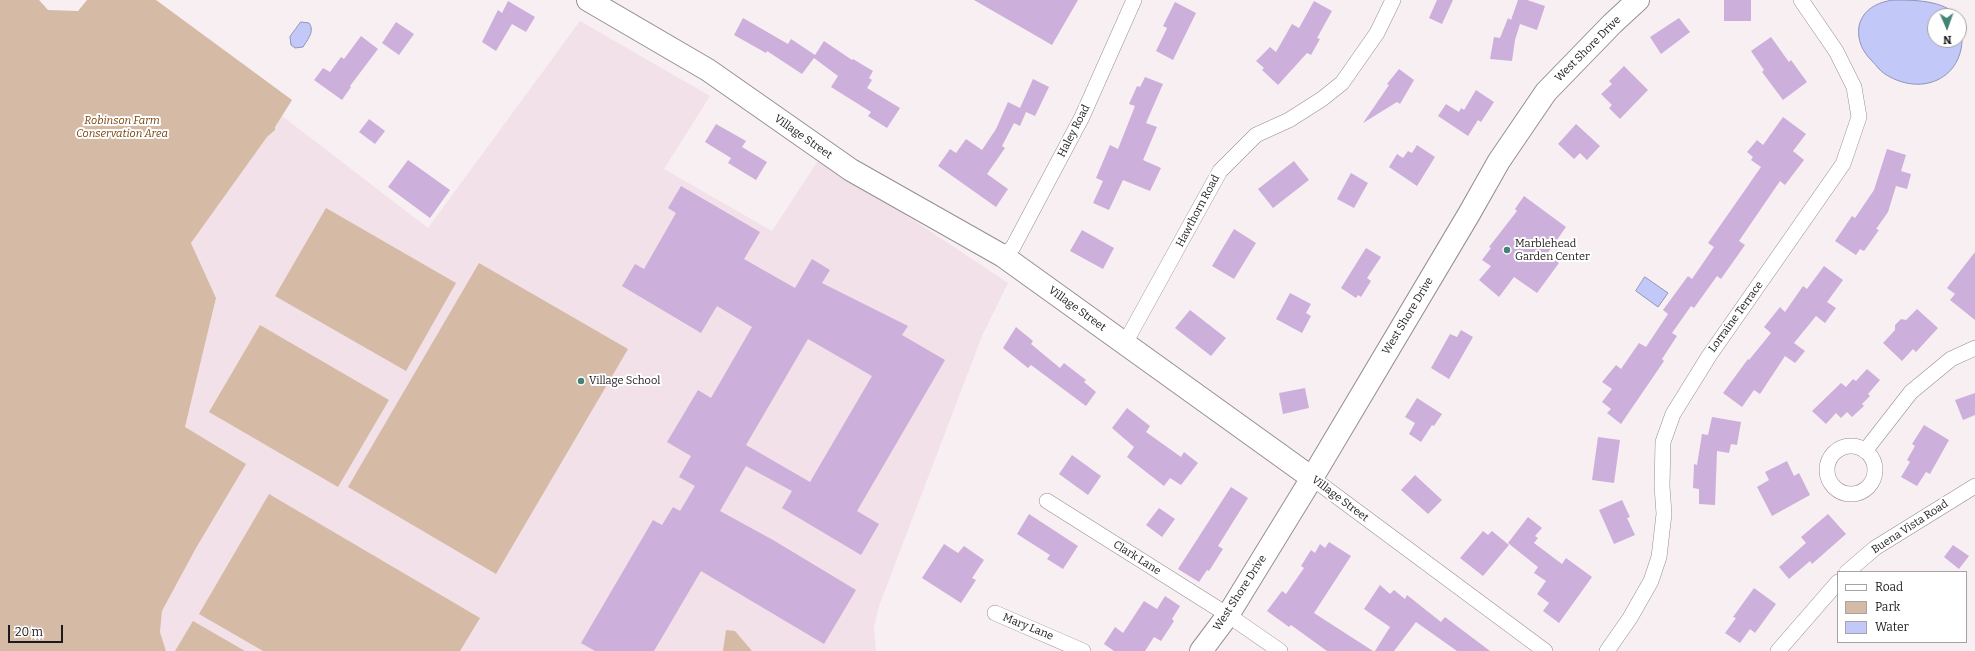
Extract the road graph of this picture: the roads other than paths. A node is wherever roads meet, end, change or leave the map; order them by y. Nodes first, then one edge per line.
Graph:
1 (588, 0) edge
2 (1134, 0) edge
3 (1393, 0) edge
4 (1638, 0) edge
5 (1801, 0) edge
6 (1003, 256) junction
7 (1125, 344) junction
8 (1975, 348) edge
9 (1865, 451) dead end
10 (1312, 478) junction
11 (1975, 486) edge
12 (1047, 501) dead end
13 (1848, 571) edge
14 (1837, 583) edge
15 (995, 613) dead end
16 (1228, 615) junction
17 (1083, 651) edge
18 (1201, 651) edge
19 (1280, 651) edge
20 (1545, 651) edge
21 (1607, 651) edge
22 (1778, 651) edge

1 - 6 main road, Village Street
2 - 6 street, Haley Road
3 - 7 street, Hawthorn Road
4 - 10 main road, West Shore Drive
5 - 21 street, Lorraine Terrace
6 - 7 main road, Village Street
7 - 10 main road, Village Street
8 - 9 street
10 - 16 main road, West Shore Drive
10 - 20 street, Village Street
11 - 13 street, Buena Vista Road
12 - 16 street, Clark Lane
14 - 22 street
15 - 17 street, Mary Lane
16 - 18 main road, West Shore Drive
16 - 19 street, Clark Lane

